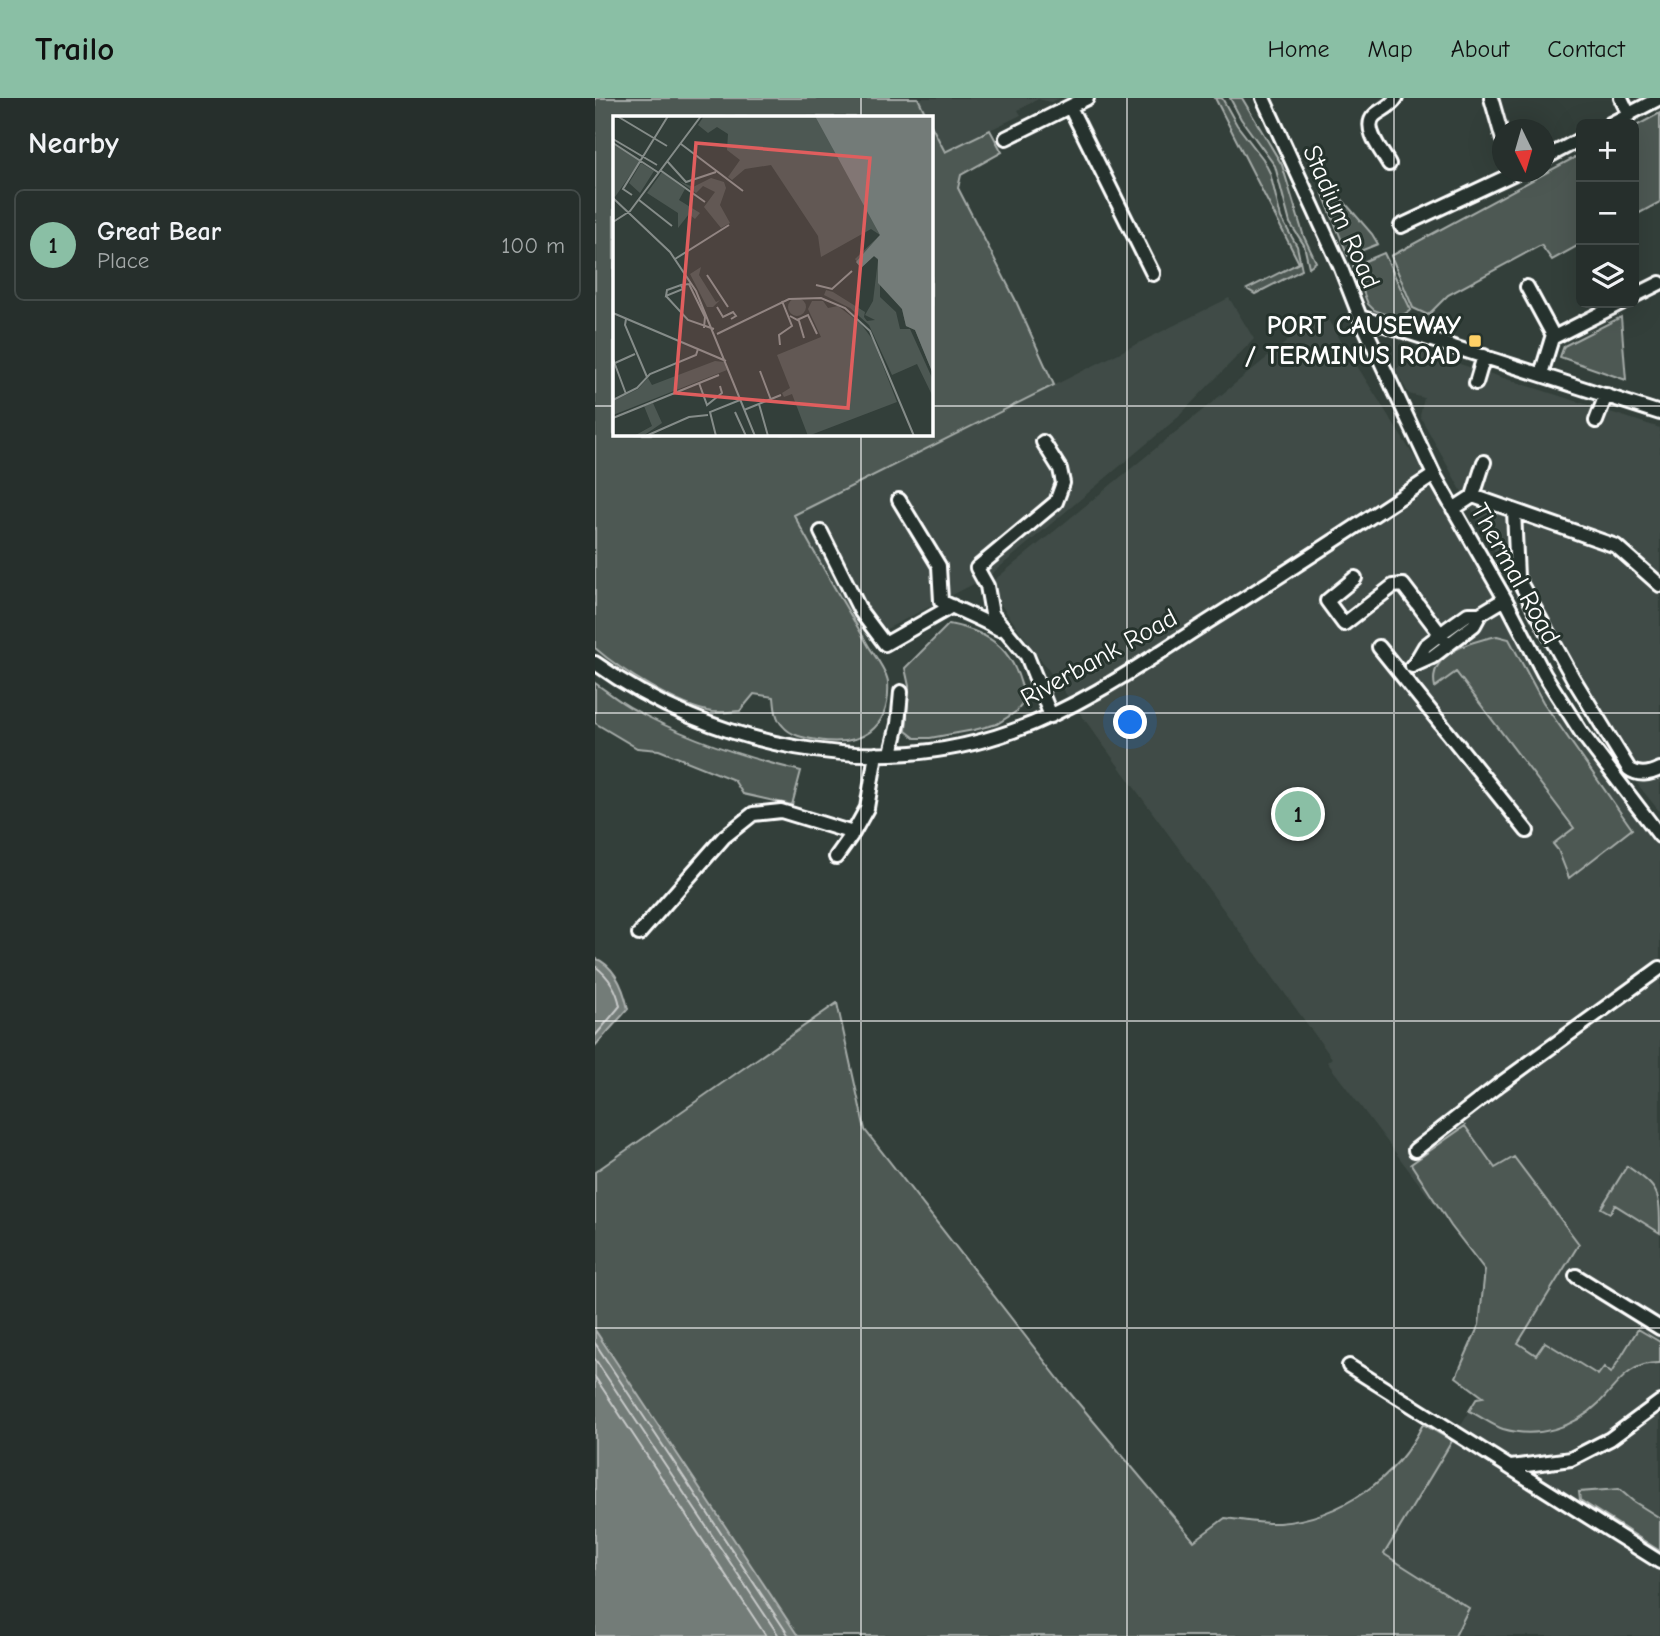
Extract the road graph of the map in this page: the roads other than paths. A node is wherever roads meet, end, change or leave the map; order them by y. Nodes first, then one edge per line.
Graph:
1 (1087, 98) edge
2 (1263, 98) edge
3 (1396, 98) edge
4 (1491, 98) edge
5 (1621, 98) edge
6 (1660, 98) edge
7 (1070, 107) junction
8 (1629, 115) junction
9 (1497, 119) edge
10 (1621, 119) edge
11 (1006, 138) dead end
12 (1576, 142) edge
13 (1555, 153) edge
14 (1389, 164) dead end
15 (1492, 181) edge
16 (1401, 226) dead end
17 (1153, 274) dead end
18 (1660, 283) edge
19 (1527, 287) dead end
20 (1639, 294) edge
21 (1611, 308) edge
22 (1361, 317) junction
23 (1554, 337) junction
24 (1484, 356) junction
25 (1541, 374) junction
26 (1476, 383) dead end
27 (1606, 395) junction
28 (1660, 413) edge
29 (1596, 421) dead end
30 (1043, 442) dead end
31 (1484, 462) dead end
32 (1434, 475) junction
33 (1473, 496) junction
34 (899, 500) dead end
35 (1453, 509) junction
36 (1514, 511) junction
37 (821, 533) dead end
38 (1355, 578) dead end
39 (1660, 585) edge
40 (1505, 599) junction
41 (952, 606) junction
42 (1009, 634) junction
43 (1444, 639) junction
44 (1379, 647) dead end
45 (595, 663) edge
46 (1401, 674) junction
47 (901, 692) dead end
48 (1051, 716) junction
49 (891, 753) junction
50 (876, 754) junction
51 (1660, 769) edge
52 (1527, 831) dead end
53 (853, 833) junction
54 (1660, 836) edge
55 (836, 857) dead end
56 (639, 934) dead end
57 (1660, 968) edge
58 (1415, 1150) dead end
59 (1576, 1276) dead end
60 (1660, 1328) edge
61 (1349, 1366) dead end
62 (1660, 1402) edge
63 (1511, 1468) junction
64 (1660, 1562) edge

1 - 7 street
2 - 22 street, Stadium Road
3 - 14 street
4 - 9 street
5 - 8 street
6 - 8 street
7 - 11 street
7 - 17 street
8 - 10 street
12 - 13 street
15 - 16 street
18 - 20 street
19 - 23 street
21 - 23 street
22 - 24 street
22 - 32 street, Thermal Road
23 - 25 street
24 - 25 street
24 - 26 street
25 - 27 street
27 - 28 street
27 - 29 street
30 - 42 street
31 - 33 street
32 - 35 street, Thermal Road
32 - 48 street, Riverbank Road
33 - 35 street
33 - 36 street
34 - 41 street
35 - 40 street, Thermal Road
36 - 39 street
36 - 51 street
37 - 41 street
38 - 43 street
40 - 43 street
40 - 54 street, Thermal Road
41 - 42 street
42 - 48 street
43 - 46 street
44 - 46 street
45 - 50 street, Riverbank Road
46 - 52 street
47 - 49 street
48 - 49 street, Riverbank Road
49 - 50 street, Riverbank Road
50 - 53 street
53 - 55 street
53 - 56 street
57 - 58 street
59 - 60 street
61 - 63 street
62 - 63 street
63 - 64 street

